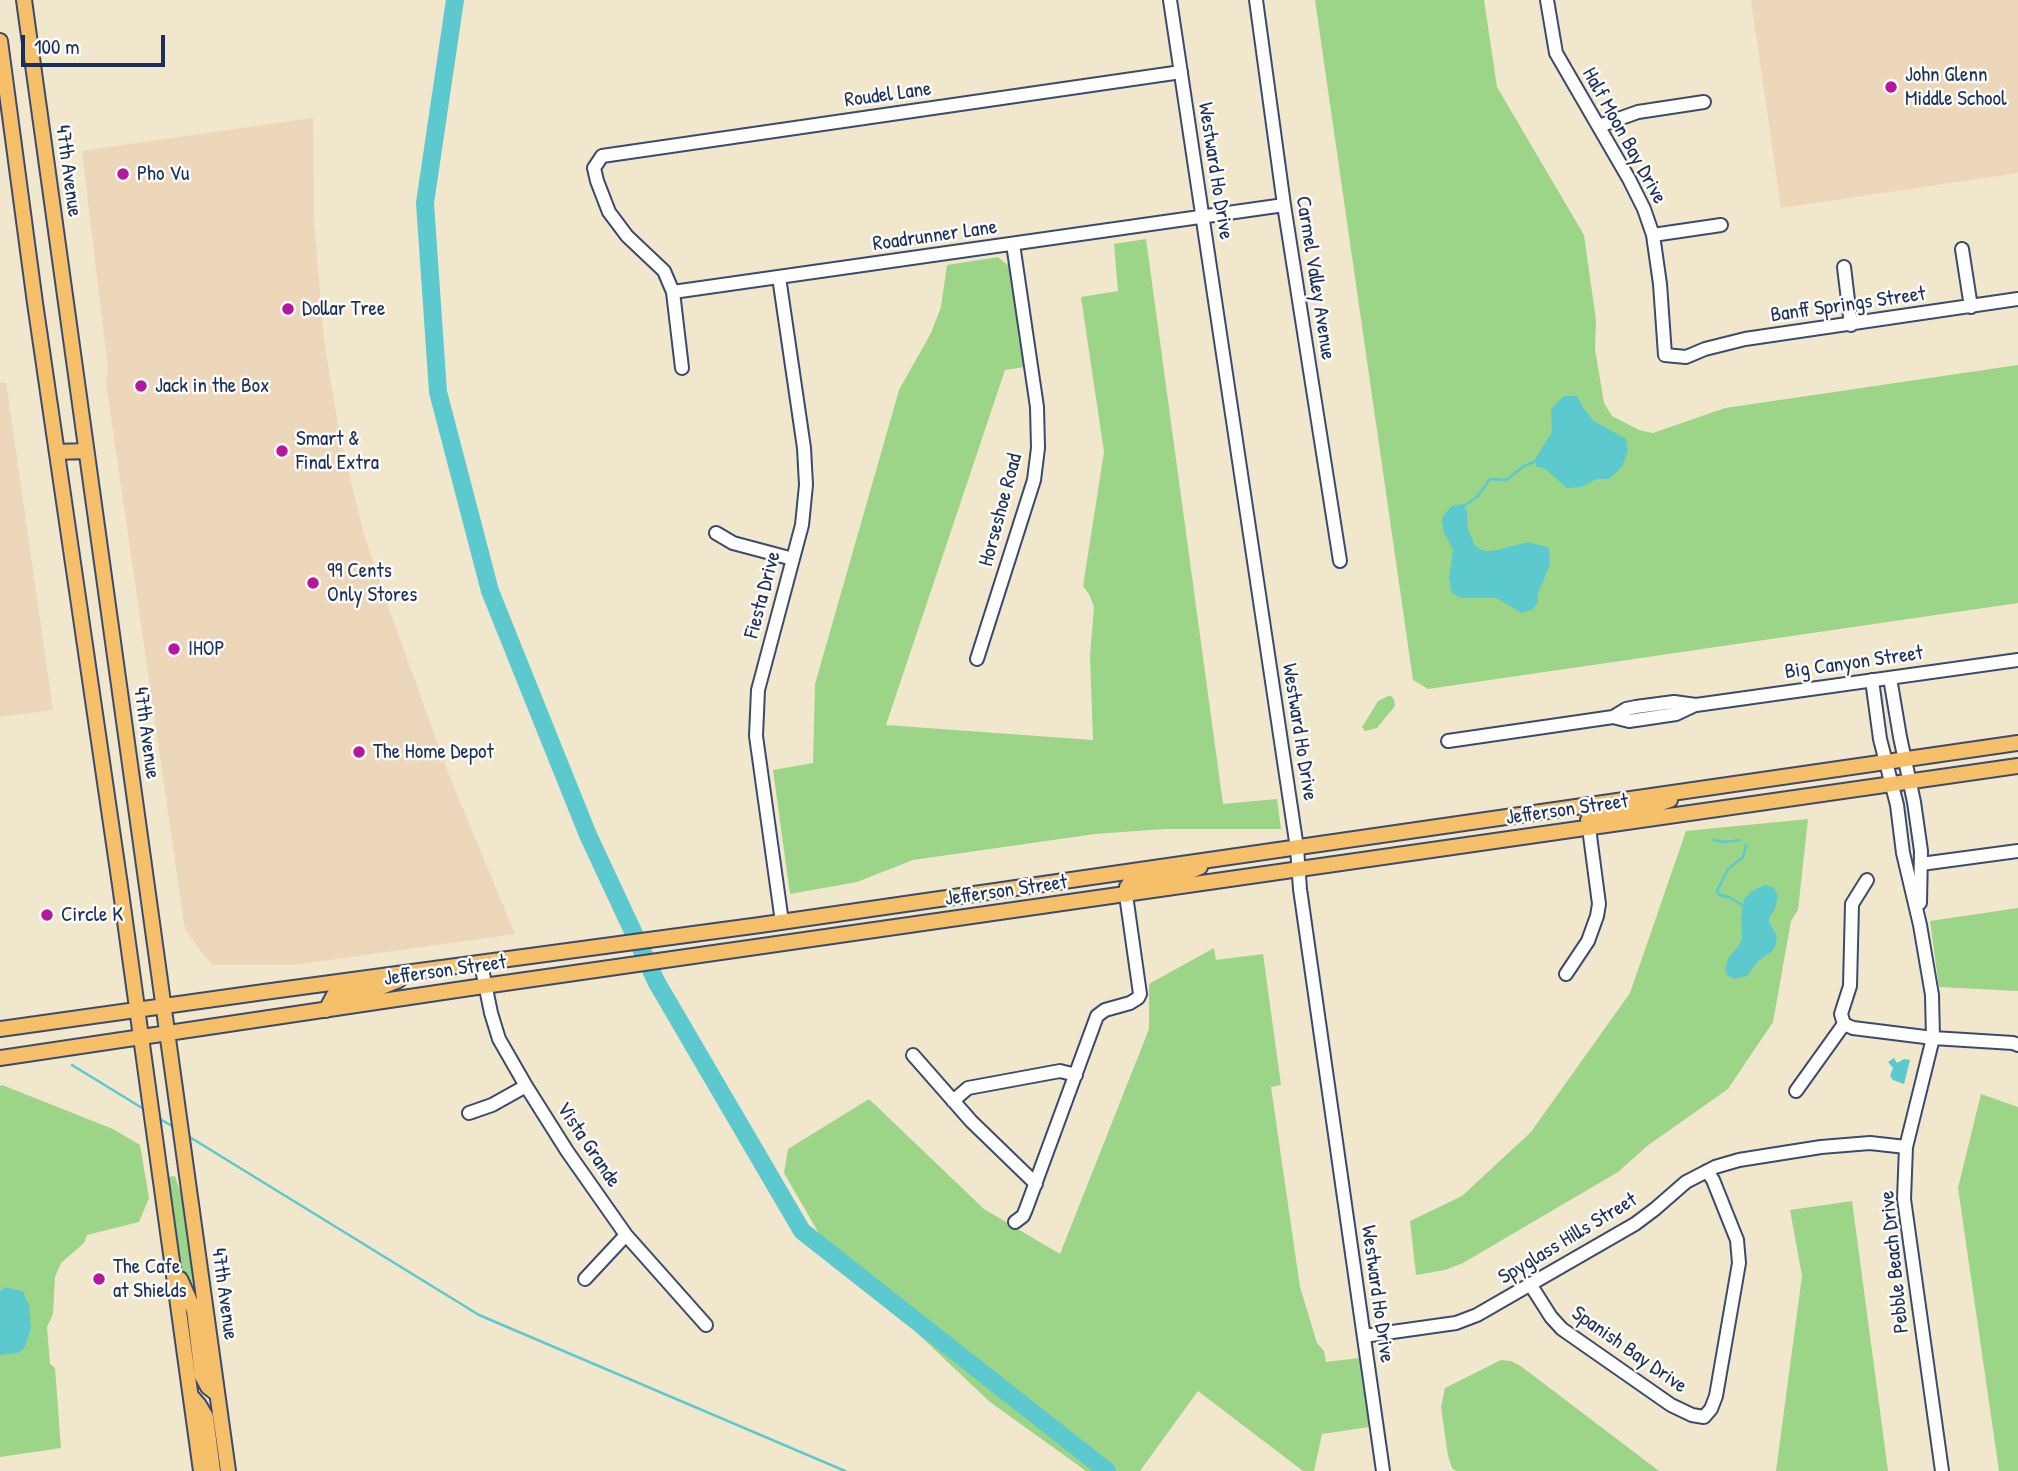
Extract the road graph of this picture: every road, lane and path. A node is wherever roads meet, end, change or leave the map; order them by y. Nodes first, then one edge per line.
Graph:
1 (23, 0) edge
2 (1170, 0) edge
3 (1256, 0) edge
4 (1548, 0) edge
5 (0, 41) edge
6 (1181, 72) junction
7 (1704, 102) dead end
8 (1599, 126) junction
9 (1284, 205) junction
10 (1202, 217) junction
11 (1721, 225) dead end
12 (1653, 235) junction
13 (1013, 244) junction
14 (1962, 249) dead end
15 (1844, 267) dead end
16 (779, 277) junction
17 (673, 292) junction
18 (2018, 299) edge
19 (1971, 307) junction
20 (1851, 325) junction
21 (1686, 357) joint
22 (682, 368) dead end
23 (86, 451) junction
24 (57, 452) junction
25 (716, 533) dead end
26 (793, 559) junction
27 (1340, 561) dead end
28 (977, 659) dead end
29 (2018, 660) edge
30 (1891, 678) junction
31 (1872, 680) junction
32 (1448, 741) dead end
33 (2018, 743) edge
34 (1905, 760) junction
35 (1886, 762) junction
36 (2018, 766) edge
37 (1910, 782) junction
38 (1892, 784) junction
39 (1707, 788) junction
40 (1589, 828) junction
41 (1297, 848) junction
42 (2018, 851) edge
43 (1221, 859) junction
44 (1921, 864) junction
45 (1299, 870) junction
46 (1867, 880) dead end
47 (1126, 895) junction
48 (782, 922) junction
49 (1920, 925) junction
50 (481, 964) junction
51 (416, 972) junction
52 (1566, 974) dead end
53 (486, 986) junction
54 (163, 1006) junction
55 (137, 1010) junction
56 (326, 1010) junction
57 (1844, 1024) junction
58 (0, 1030) edge
59 (167, 1033) junction
60 (141, 1037) junction
61 (1933, 1038) junction
62 (2018, 1045) edge
63 (913, 1055) dead end
64 (0, 1058) edge
65 (1076, 1075) junction
66 (526, 1086) junction
67 (1796, 1091) dead end
68 (954, 1101) junction
69 (469, 1113) dead end
70 (1906, 1147) junction
71 (1707, 1171) junction
72 (1036, 1184) junction
73 (1015, 1222) dead end
74 (626, 1235) junction
75 (172, 1260) junction
76 (585, 1279) dead end
77 (1530, 1284) junction
78 (706, 1325) dead end
79 (1364, 1336) junction
80 (217, 1394) junction
81 (191, 1396) junction
82 (201, 1471) edge
83 (214, 1471) edge
84 (228, 1471) edge
85 (1383, 1471) edge
86 (1942, 1471) edge

1 - 23 main road, 47th Avenue
2 - 6 street, Westward Ho Drive
3 - 9 street, Carmel Valley Avenue
4 - 8 street, Half Moon Bay Drive
5 - 24 main road
6 - 10 street, Westward Ho Drive
6 - 17 street, Roudel Lane
7 - 8 street
8 - 12 street, Half Moon Bay Drive
9 - 10 street, Roadrunner Lane
9 - 27 street, Carmel Valley Avenue
10 - 13 street, Roadrunner Lane
10 - 41 street, Westward Ho Drive
11 - 12 street
12 - 21 street, Half Moon Bay Drive
13 - 16 street, Roadrunner Lane
13 - 28 street, Horseshoe Road
14 - 19 street
15 - 20 street
16 - 17 street, Roadrunner Lane
16 - 26 street, Fiesta Drive
17 - 22 street
18 - 19 street, Banff Springs Street
19 - 20 street, Banff Springs Street
20 - 21 street, Banff Springs Street
23 - 24 main road
23 - 54 main road, 47th Avenue
24 - 55 main road
25 - 26 street
26 - 48 street, Fiesta Drive
29 - 30 street, Big Canyon Street
30 - 31 street, Big Canyon Street
30 - 34 street
31 - 32 street, Big Canyon Street
31 - 35 street
33 - 34 main road, Jefferson Street
34 - 35 main road, Jefferson Street
34 - 37 street
35 - 38 street
35 - 39 main road, Jefferson Street
36 - 37 main road, Jefferson Street
37 - 38 main road, Jefferson Street
37 - 44 street
38 - 40 main road, Jefferson Street
38 - 49 street
39 - 40 main road
39 - 41 main road, Jefferson Street
40 - 45 main road, Jefferson Street
40 - 52 street
41 - 43 main road, Jefferson Street
41 - 45 street, Westward Ho Drive
42 - 44 street
43 - 47 main road
43 - 48 main road, Jefferson Street
44 - 49 street
45 - 47 main road, Jefferson Street
45 - 79 street, Westward Ho Drive
46 - 57 street
47 - 53 main road, Jefferson Street
47 - 65 street
48 - 50 main road, Jefferson Street
49 - 61 street, Pebble Beach Drive
50 - 51 main road, Jefferson Street
50 - 53 street, Vista Grande
51 - 54 main road, Jefferson Street
51 - 56 main road
53 - 56 main road, Jefferson Street
53 - 66 street, Vista Grande
54 - 55 main road, Jefferson Street
54 - 59 main road, 47th Avenue
55 - 58 main road, Jefferson Street
55 - 60 main road
56 - 59 main road, Jefferson Street
57 - 61 street
57 - 67 street
59 - 60 main road, Jefferson Street
59 - 80 main road, 47th Avenue
60 - 64 main road, Jefferson Street
60 - 75 main road
61 - 62 street
61 - 70 street, Pebble Beach Drive
63 - 68 street
65 - 68 street
65 - 72 street
66 - 69 street
66 - 74 street, Vista Grande
68 - 72 street
70 - 71 street, Spyglass Hills Street
70 - 86 street, Pebble Beach Drive
71 - 77 street, Spyglass Hills Street
71 - 77 street, Spanish Bay Drive
72 - 73 street
74 - 76 street
74 - 78 street, Vista Grande
75 - 80 main road
75 - 81 main road
77 - 79 street, Spyglass Hills Street
79 - 85 street, Westward Ho Drive
80 - 84 main road, 47th Avenue
81 - 82 main road
81 - 83 main road

